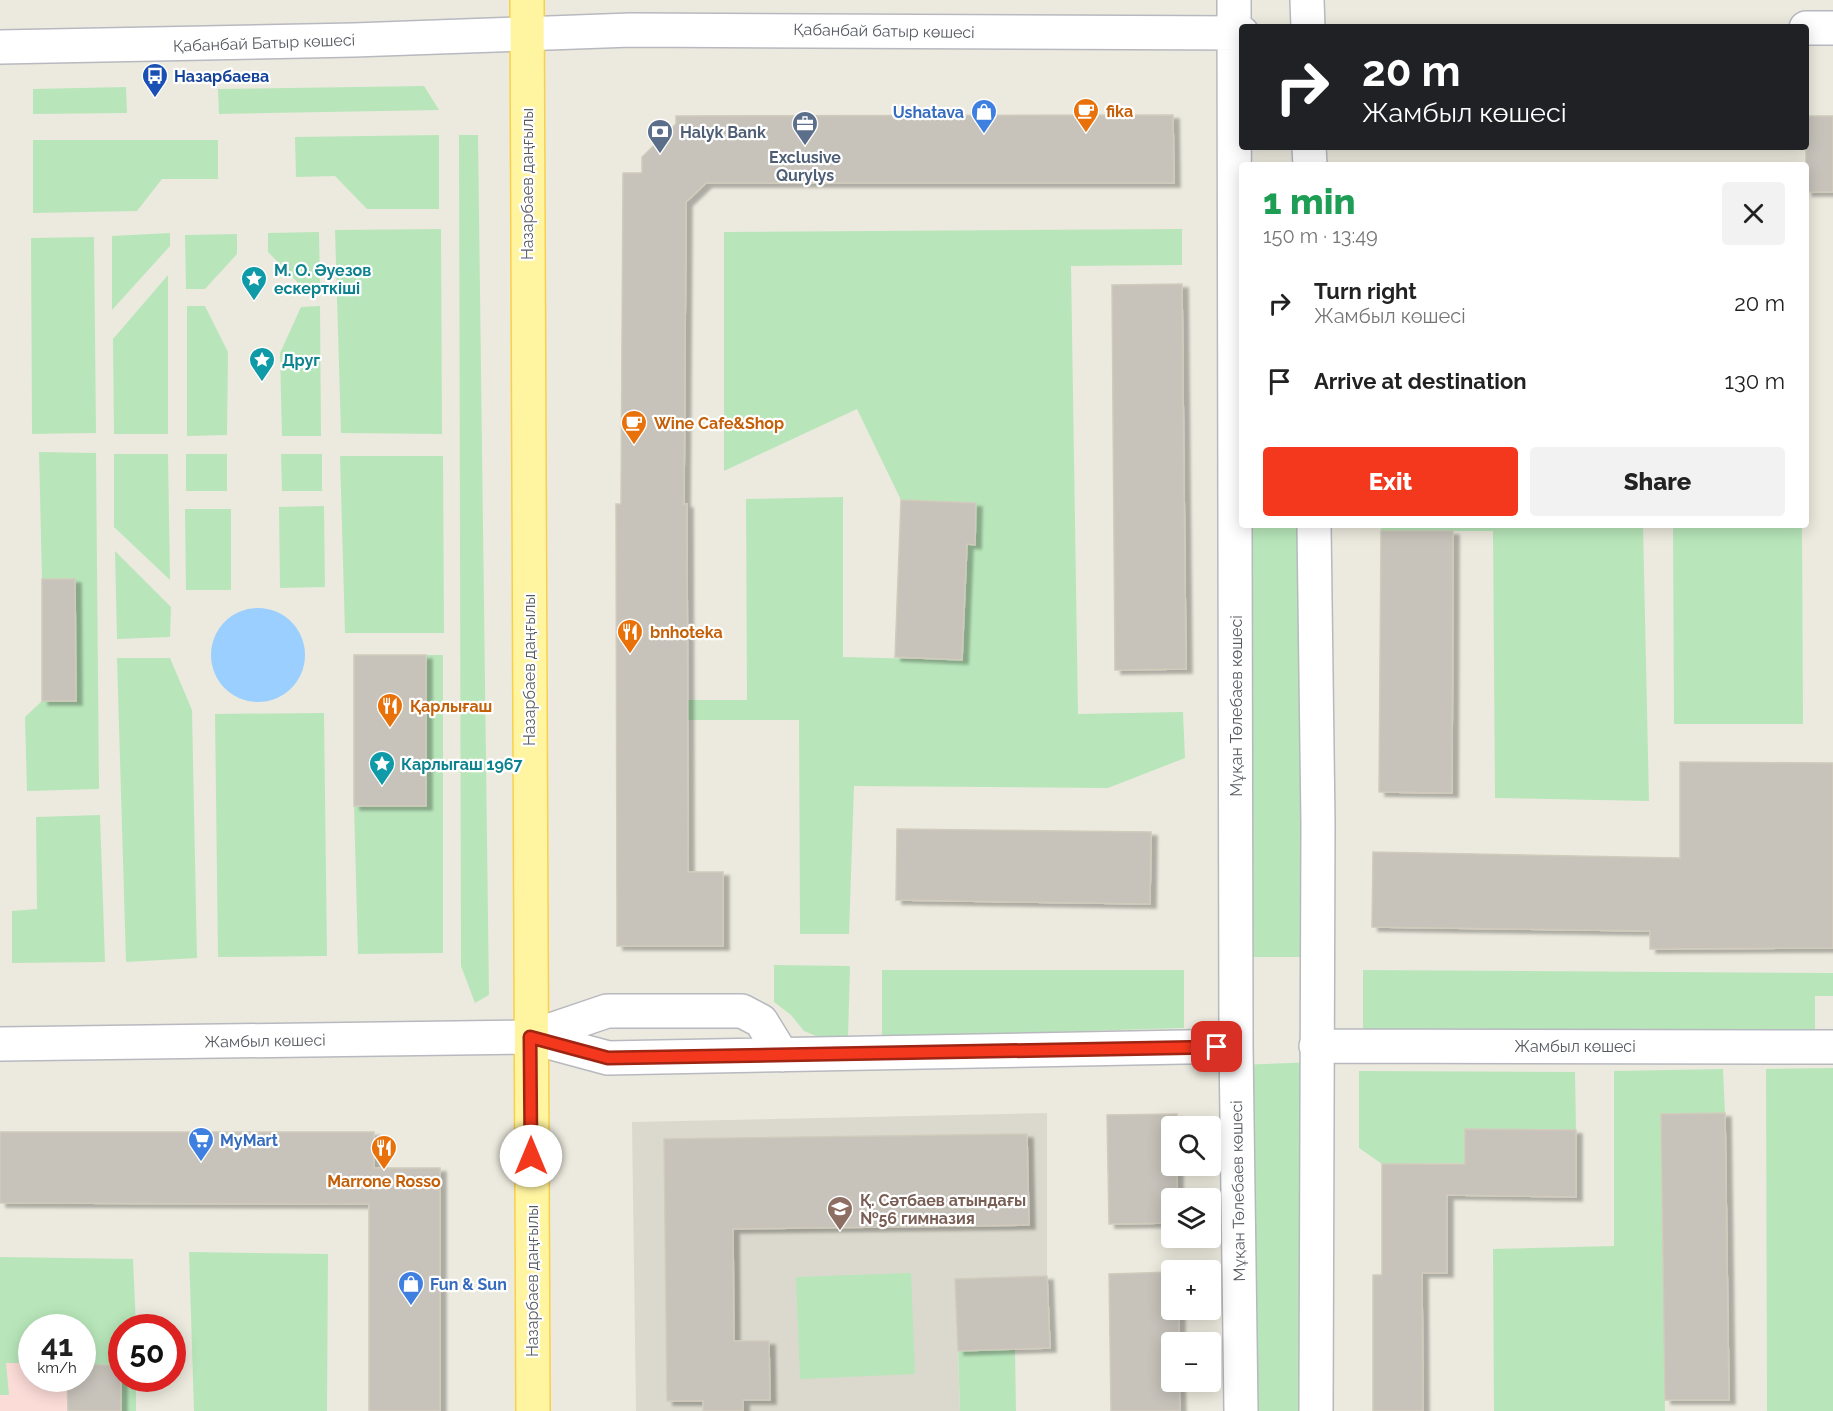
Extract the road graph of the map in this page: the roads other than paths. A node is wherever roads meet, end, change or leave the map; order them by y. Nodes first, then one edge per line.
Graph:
1 (526, 0) edge
2 (1234, 0) edge
3 (1307, 0) edge
4 (1308, 24) edge
5 (1809, 28) edge
6 (1833, 28) edge
7 (527, 33) junction
8 (1238, 33) edge
9 (0, 47) edge
10 (1314, 528) edge
11 (530, 1037) junction
12 (0, 1044) edge
13 (1236, 1046) junction
14 (1316, 1046) junction
15 (1833, 1047) edge
16 (782, 1055) junction
17 (532, 1411) edge
18 (1241, 1411) edge
19 (1316, 1411) edge

1 - 7 main road, Назарбаев даңғылы
2 - 8 street, Мұқан Төлебаев көшесі
3 - 4 street
5 - 6 street
7 - 8 street, Қабанбай батыр көшесі
7 - 9 street, Қабанбай Батыр көшесі
7 - 11 main road, Назарбаев даңғылы
8 - 13 street, Мұқан Төлебаев көшесі
10 - 14 street
11 - 12 street, Жамбыл көшесі
11 - 16 street, Жамбыл көшесі
11 - 16 street, Жамбыл көшесі
11 - 17 main road, Назарбаев даңғылы
13 - 16 street, Жамбыл көшесі
13 - 18 street, Мұқан Төлебаев көшесі
14 - 15 street, Жамбыл көшесі
14 - 19 street

